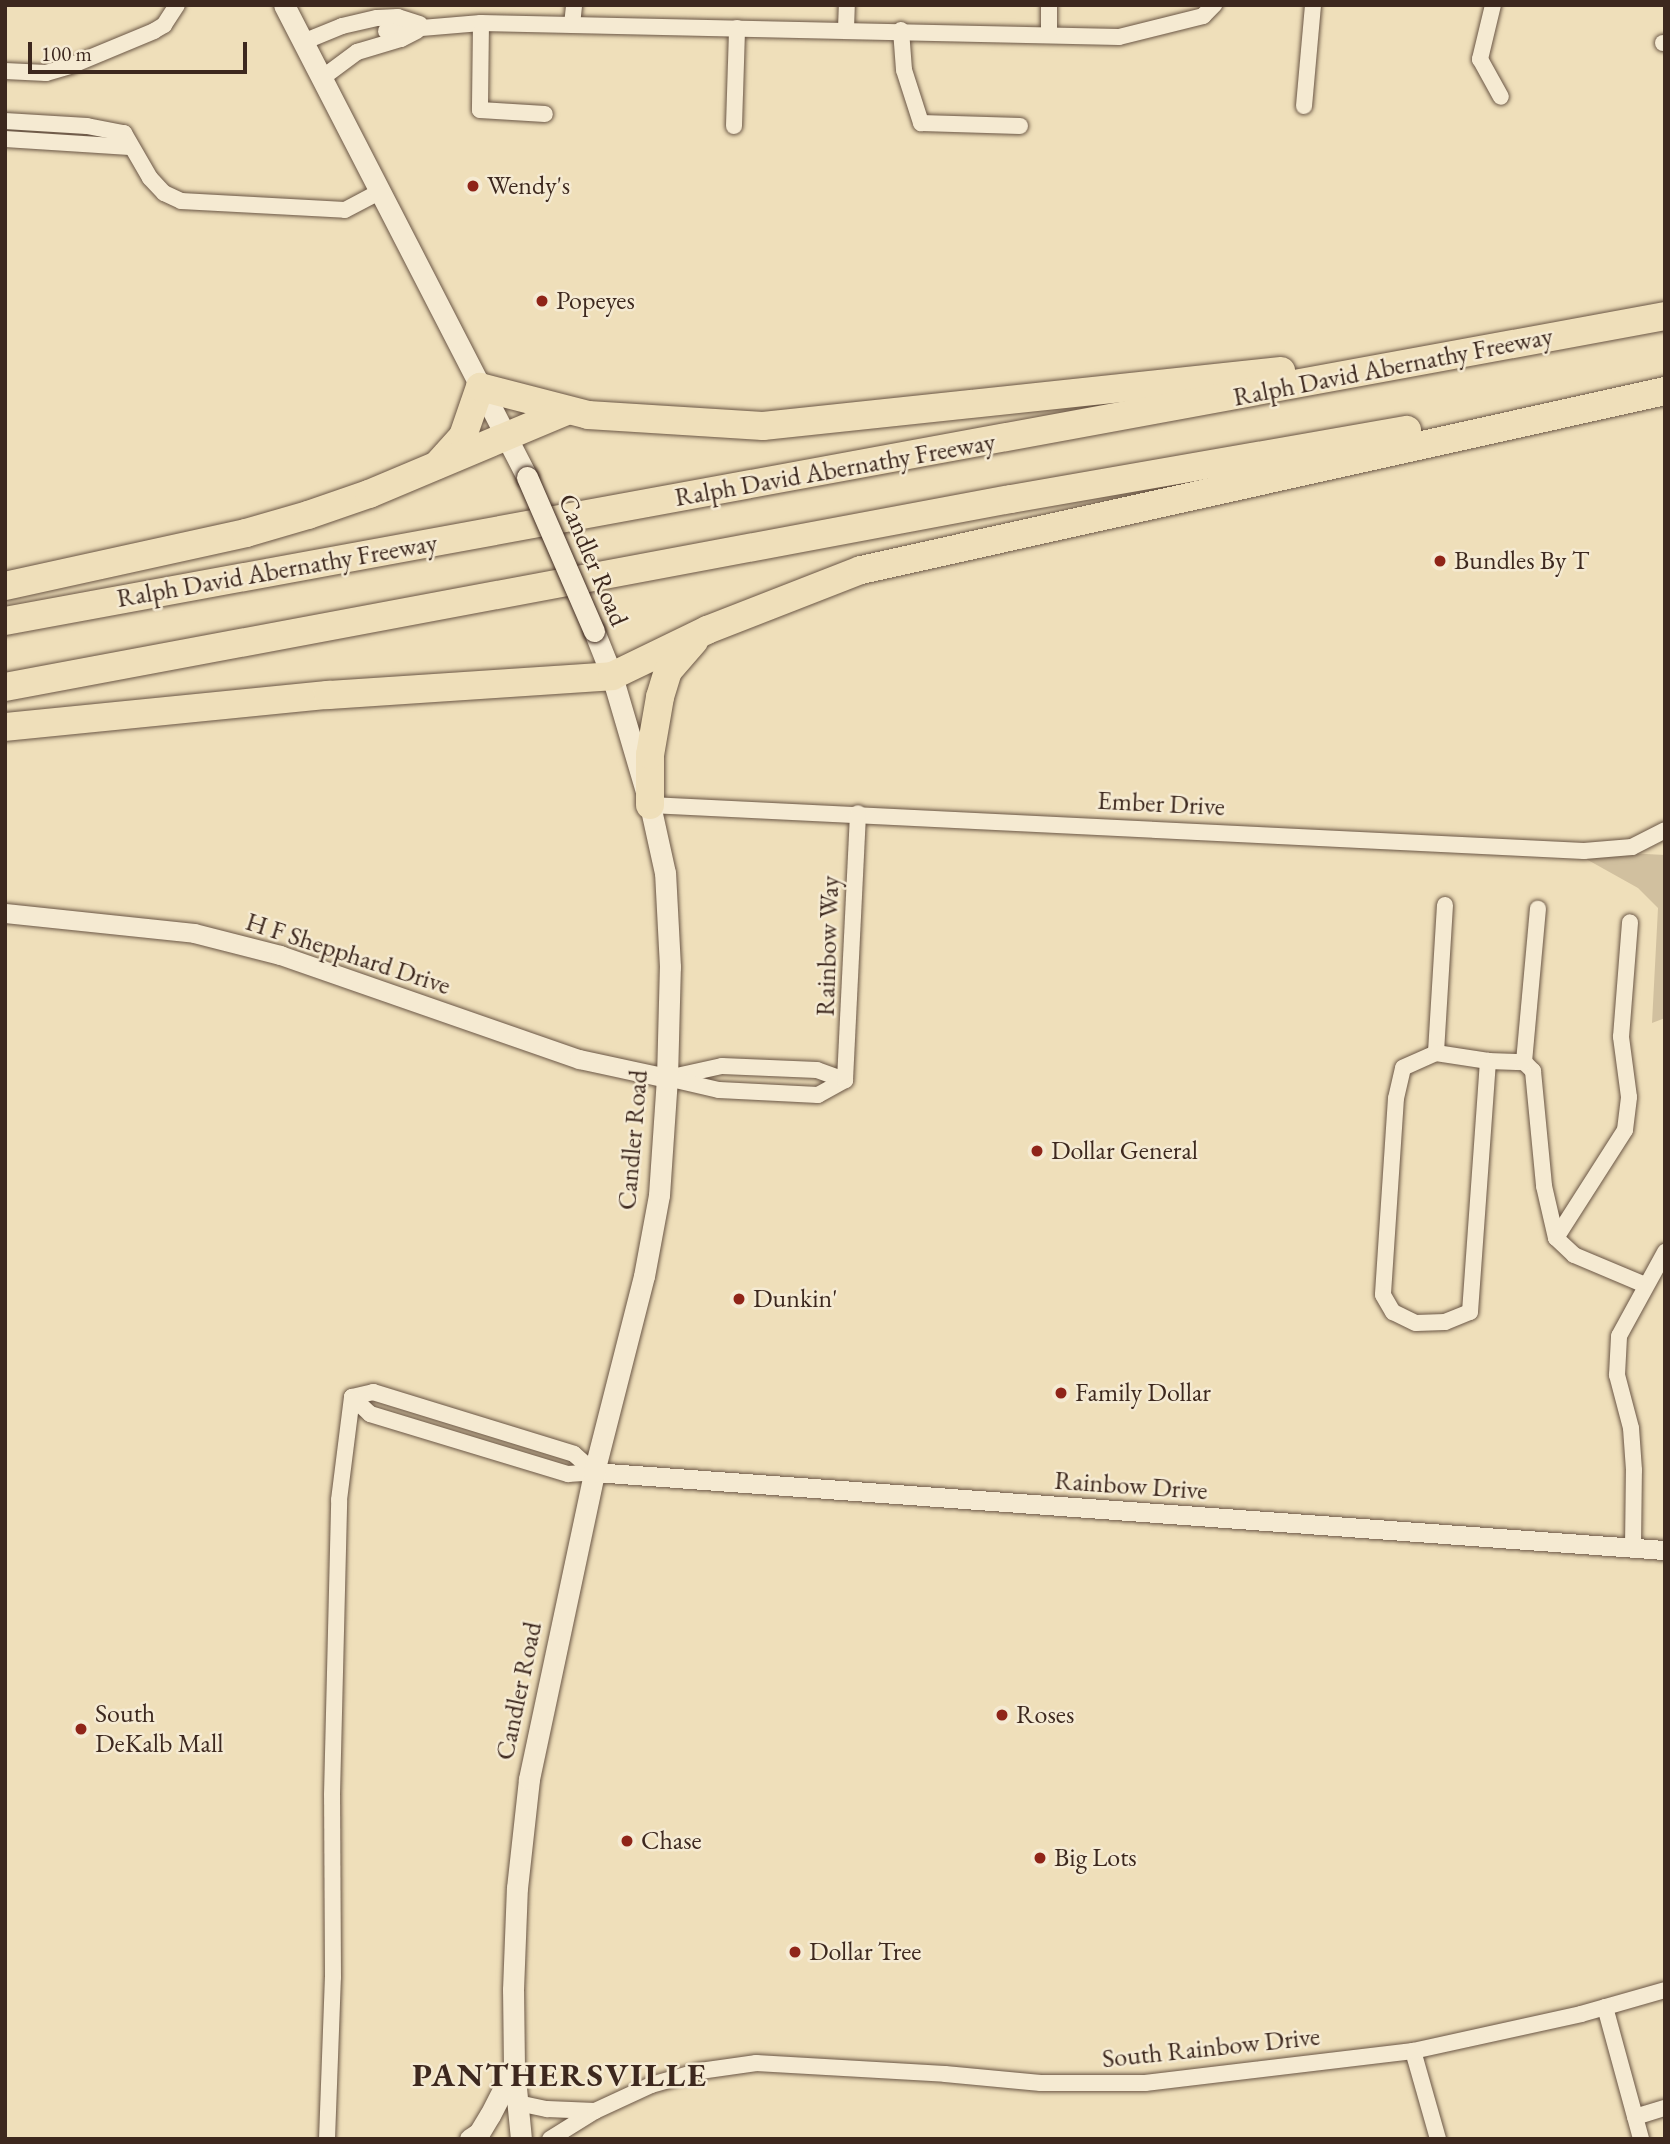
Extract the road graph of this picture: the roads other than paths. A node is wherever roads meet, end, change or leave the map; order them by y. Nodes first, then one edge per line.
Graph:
1 (177, 5) edge
2 (284, 5) edge
3 (574, 5) edge
4 (847, 5) edge
5 (1049, 5) edge
6 (1214, 5) edge
7 (1313, 5) edge
8 (1493, 5) edge
9 (481, 23) junction
10 (572, 25) junction
11 (425, 26) junction
12 (737, 28) junction
13 (846, 29) junction
14 (901, 30) junction
15 (382, 31) junction
16 (1049, 34) junction
17 (303, 42) junction
18 (5, 71) edge
19 (322, 78) junction
20 (1501, 97) dead end
21 (1304, 106) dead end
22 (545, 114) dead end
23 (5, 121) edge
24 (734, 126) dead end
25 (1020, 126) dead end
26 (5, 139) edge
27 (130, 147) junction
28 (381, 191) junction
29 (1665, 316) edge
30 (1578, 332) junction
31 (1665, 384) edge
32 (480, 387) junction
33 (1665, 391) edge
34 (566, 411) junction
35 (504, 436) junction
36 (437, 465) junction
37 (5, 586) edge
38 (5, 621) edge
39 (707, 630) junction
40 (612, 676) junction
41 (5, 687) edge
42 (5, 727) edge
43 (650, 805) junction
44 (858, 813) junction
45 (1665, 830) edge
46 (1445, 905) dead end
47 (1538, 909) dead end
48 (5, 913) edge
49 (1630, 922) dead end
50 (1436, 1053) junction
51 (1488, 1061) junction
52 (1524, 1062) junction
53 (667, 1078) junction
54 (845, 1080) junction
55 (1556, 1238) junction
56 (1665, 1252) edge
57 (1645, 1285) junction
58 (594, 1472) junction
59 (1633, 1548) junction
60 (1665, 1550) edge
61 (1665, 1990) edge
62 (1605, 2007) junction
63 (1413, 2050) junction
64 (514, 2068) junction
65 (518, 2103) junction
66 (1665, 2108) edge
67 (594, 2111) junction
68 (1635, 2116) junction
69 (327, 2139) edge
70 (470, 2139) edge
71 (521, 2139) edge
72 (550, 2139) edge
73 (1438, 2139) edge
74 (1641, 2139) edge

1 - 18 street
2 - 17 main road, Candler Road
3 - 10 street
4 - 13 street
5 - 16 street
6 - 16 street
7 - 21 street
8 - 20 street
9 - 10 street
9 - 11 street
9 - 22 street
10 - 12 street
11 - 15 street
11 - 15 street
12 - 13 street
12 - 24 street
13 - 14 street
14 - 16 street
14 - 25 street
15 - 17 street
15 - 19 street
17 - 19 main road, Candler Road
19 - 28 main road, Candler Road
23 - 27 street
26 - 27 street
27 - 28 street
28 - 32 main road, Candler Road
29 - 30 highway, Ralph David Abernathy Freeway
30 - 34 highway
30 - 38 highway, Ralph David Abernathy Freeway
31 - 41 highway
32 - 34 highway
32 - 35 main road, Candler Road
32 - 36 highway
33 - 39 highway
34 - 35 highway
35 - 36 highway
35 - 40 main road, Candler Road, bridge
36 - 37 highway
39 - 40 highway
39 - 43 highway
40 - 42 highway
40 - 43 main road, Candler Road
43 - 44 street, Ember Drive
43 - 53 main road, Candler Road
44 - 45 street, Ember Drive
44 - 54 street, Rainbow Way
46 - 50 street
47 - 52 street
48 - 53 street, H F Shepphard Drive
49 - 55 street
50 - 51 street
50 - 51 street
51 - 52 street
52 - 55 street
53 - 54 street
53 - 54 street
53 - 58 main road, Candler Road
55 - 57 street
56 - 57 street
57 - 59 street
58 - 59 street, Rainbow Drive
58 - 64 main road, Candler Road
58 - 69 street
59 - 60 street, Rainbow Drive
61 - 62 street, South Rainbow Drive
62 - 63 street, South Rainbow Drive
62 - 68 street
63 - 67 street, South Rainbow Drive
63 - 73 street
64 - 65 main road, Candler Road
64 - 70 main road
65 - 67 street, South Rainbow Drive
65 - 71 main road, Candler Road
66 - 68 street
67 - 72 street, South Rainbow Drive
68 - 74 street

